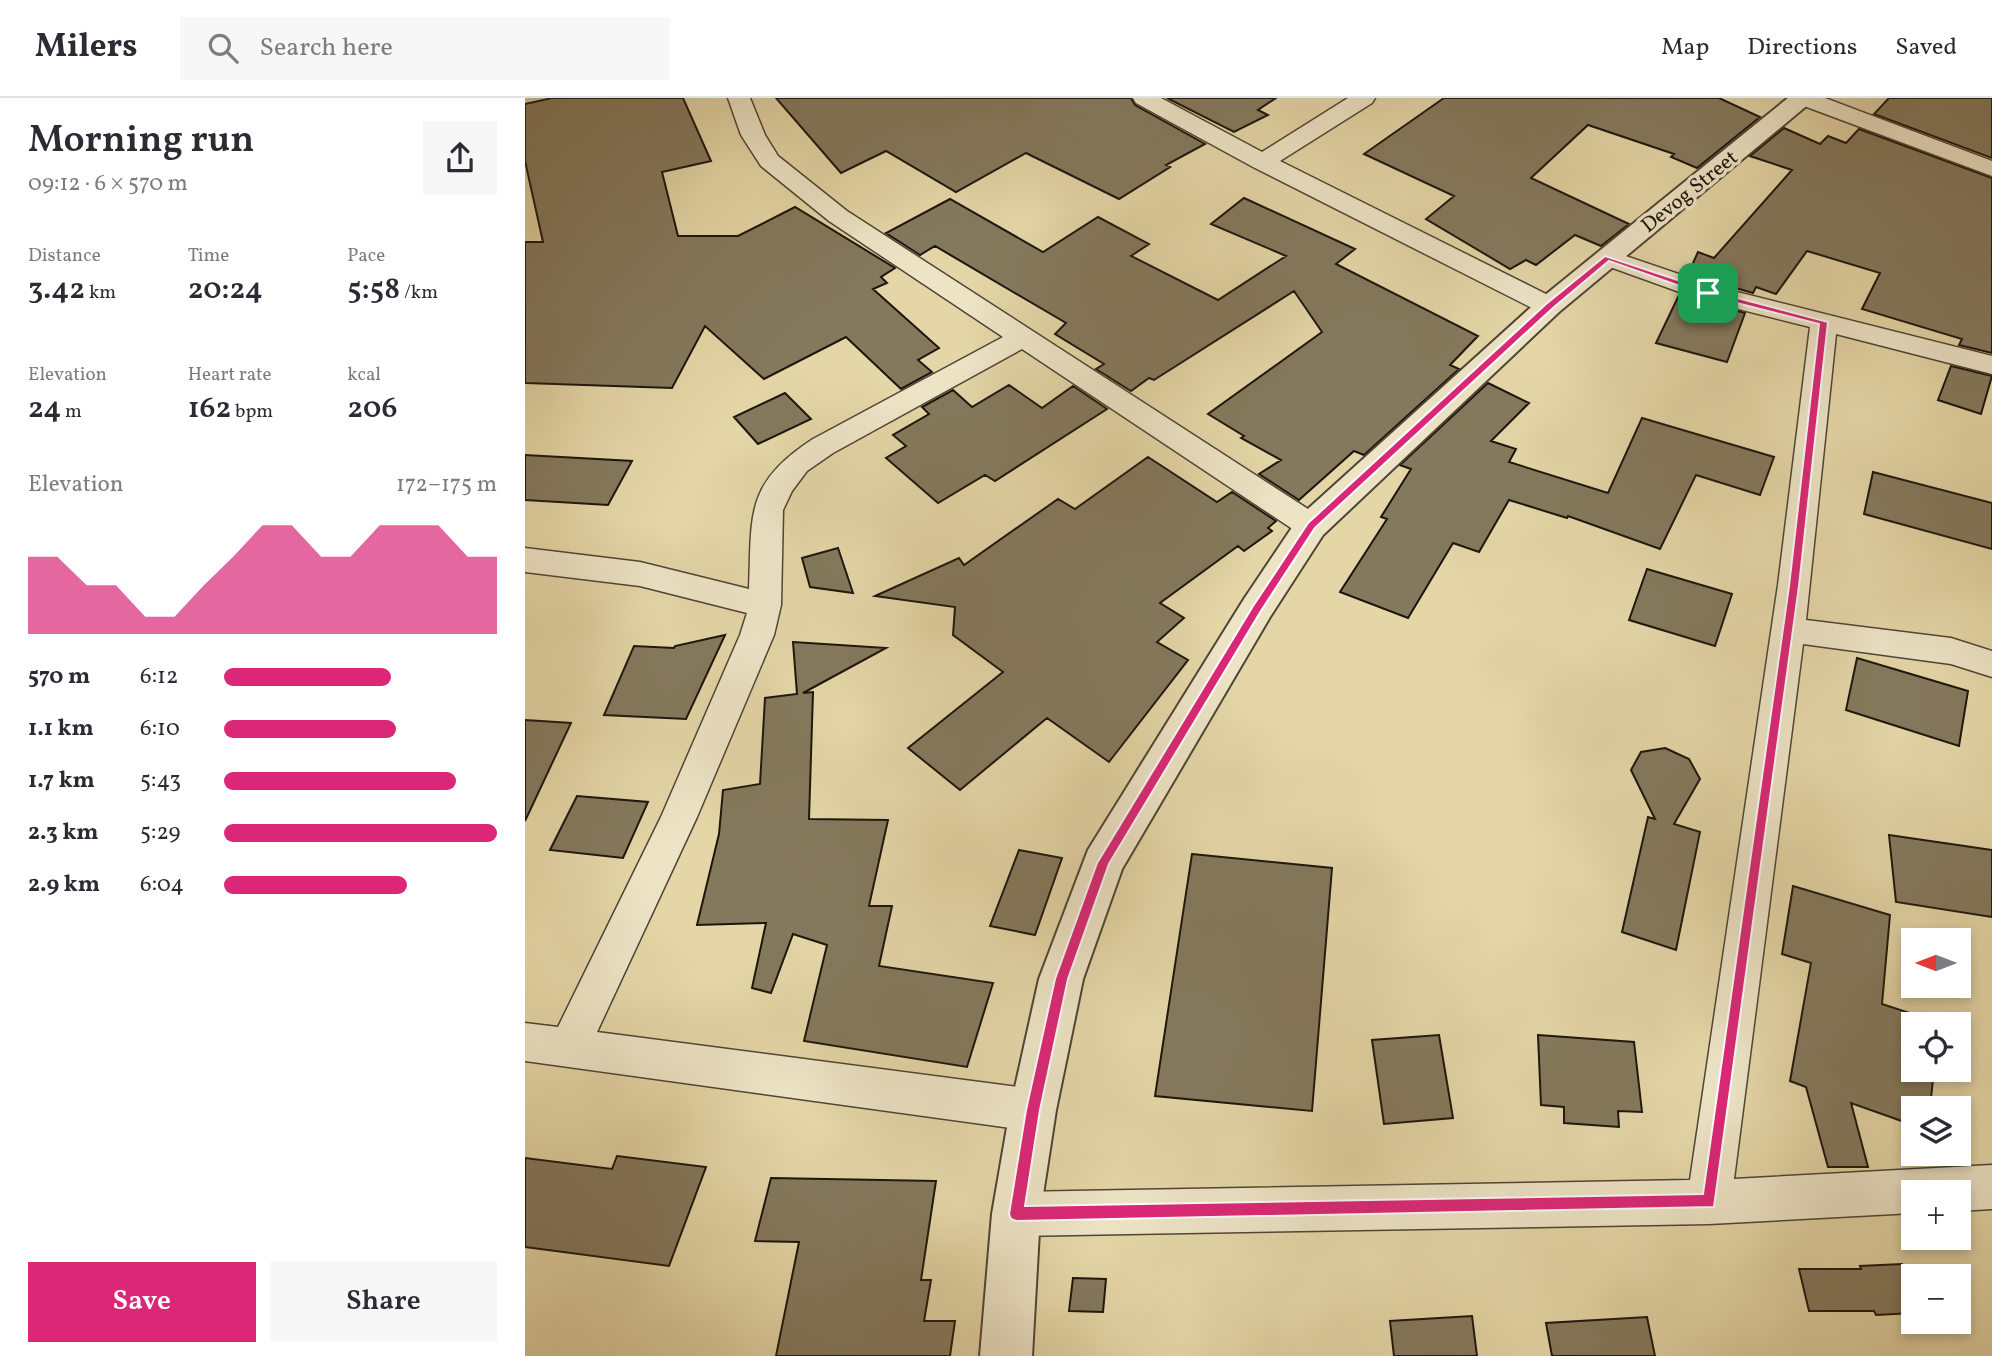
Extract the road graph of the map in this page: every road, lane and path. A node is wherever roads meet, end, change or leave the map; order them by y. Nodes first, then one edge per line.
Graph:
1 (739, 98) edge
2 (1145, 98) edge
3 (1364, 98) edge
4 (1804, 98) edge
5 (1262, 162) junction
6 (1992, 169) edge
7 (1608, 258) junction
8 (1549, 306) junction
9 (1824, 322) junction
10 (1021, 338) junction
11 (1992, 365) edge
12 (1311, 526) junction
13 (525, 560) edge
14 (765, 605) junction
15 (1788, 630) junction
16 (1992, 664) edge
17 (525, 1042) edge
18 (569, 1048) junction
19 (1033, 1110) junction
20 (1992, 1187) edge
21 (1709, 1202) junction
22 (1016, 1214) junction
23 (1006, 1356) edge

1 - 10 street
2 - 5 street
3 - 5 street
4 - 6 street
4 - 7 street, Devog Street
5 - 8 street
7 - 8 street, Devog Street
7 - 9 street
8 - 12 street, Devog Street
9 - 11 street
9 - 15 street
10 - 12 street
10 - 14 street
12 - 19 street, Devog Street
13 - 14 street
14 - 18 street
15 - 16 street
15 - 21 street
17 - 18 street
18 - 19 street
19 - 22 street, Devog Street
20 - 21 street
21 - 22 street
22 - 23 street, Devog Street

